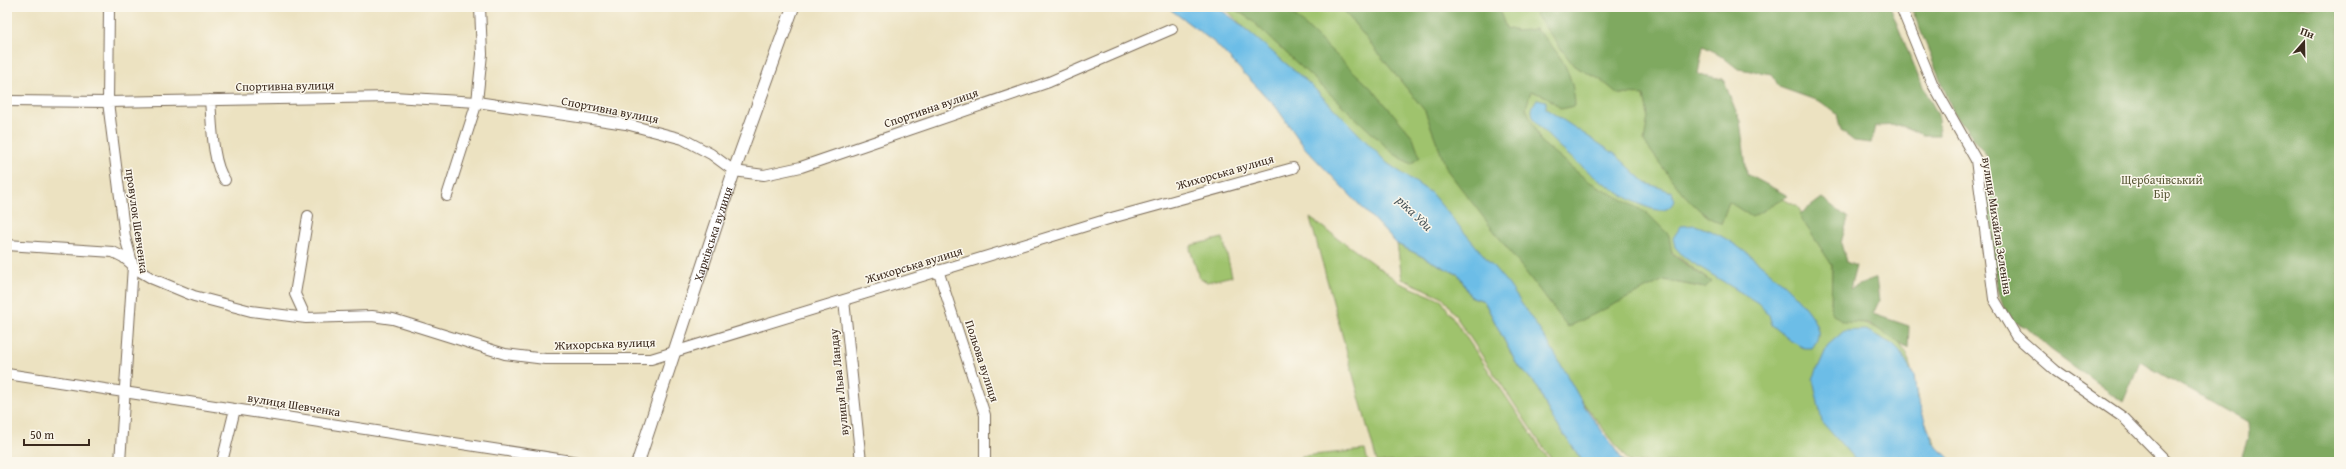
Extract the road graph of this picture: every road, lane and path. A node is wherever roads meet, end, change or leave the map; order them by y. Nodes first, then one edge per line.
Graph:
1 (109, 7) edge
2 (480, 7) edge
3 (793, 7) edge
4 (1901, 7) edge
5 (1172, 29) dead end
6 (210, 100) junction
7 (7, 101) edge
8 (108, 102) junction
9 (477, 102) junction
10 (1293, 168) dead end
11 (734, 171) junction
12 (226, 180) dead end
13 (447, 196) dead end
14 (308, 216) dead end
15 (7, 246) edge
16 (133, 266) junction
17 (938, 270) junction
18 (844, 300) junction
19 (306, 318) junction
20 (673, 353) junction
21 (7, 374) edge
22 (125, 391) junction
23 (235, 409) junction
24 (120, 462) edge
25 (222, 462) edge
26 (578, 462) edge
27 (638, 462) edge
28 (861, 462) edge
29 (985, 462) edge
30 (2167, 462) edge

1 - 8 street, провулок Шевченка
2 - 9 street
3 - 11 main road, Харківська вулиця
4 - 30 street, вулиця Михайла Зеленіна
5 - 11 street, Спортивна вулиця
6 - 8 street, Спортивна вулиця
6 - 9 street, Спортивна вулиця
6 - 12 street
7 - 8 street, Спортивна вулиця
8 - 16 street, провулок Шевченка
9 - 11 street, Спортивна вулиця
9 - 13 street
10 - 17 street, Жихорська вулиця
11 - 20 main road, Харківська вулиця
14 - 19 street
15 - 16 street, Жихорська вулиця
16 - 19 street, Жихорська вулиця
16 - 22 street, провулок Шевченка
17 - 18 street, Жихорська вулиця
17 - 29 street, Польова вулиця
18 - 20 street, Жихорська вулиця
18 - 28 street, вулиця Льва Ландау
19 - 20 street, Жихорська вулиця
20 - 27 main road, Харківська вулиця
21 - 22 street, вулиця Шевченка
22 - 23 street, вулиця Шевченка
22 - 24 street, провулок Шевченка
23 - 25 street
23 - 26 street, вулиця Шевченка

